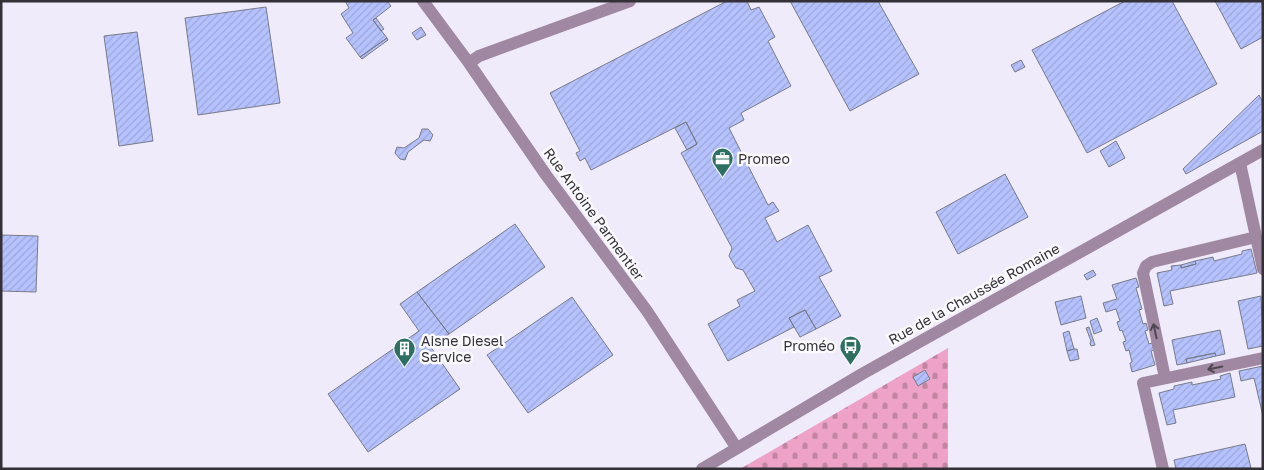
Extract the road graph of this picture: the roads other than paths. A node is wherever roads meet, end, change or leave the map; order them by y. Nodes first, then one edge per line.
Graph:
1 (423, 1) edge
2 (630, 1) edge
3 (469, 63) junction
4 (1263, 150) edge
5 (1240, 163) junction
6 (1256, 236) junction
7 (1263, 269) edge
8 (1263, 358) edge
9 (1165, 378) junction
10 (736, 447) junction
11 (702, 469) edge
12 (1163, 469) edge

1 - 3 street, Rue Antoine Parmentier
2 - 3 street
3 - 10 street, Rue Antoine Parmentier
4 - 5 street, Rue de la Chaussée Romaine
5 - 6 street
5 - 10 street, Rue de la Chaussée Romaine
6 - 7 street
9 -> 6 street
8 -> 9 street
9 - 12 street
10 - 11 street, Rue de la Chaussée Romaine

